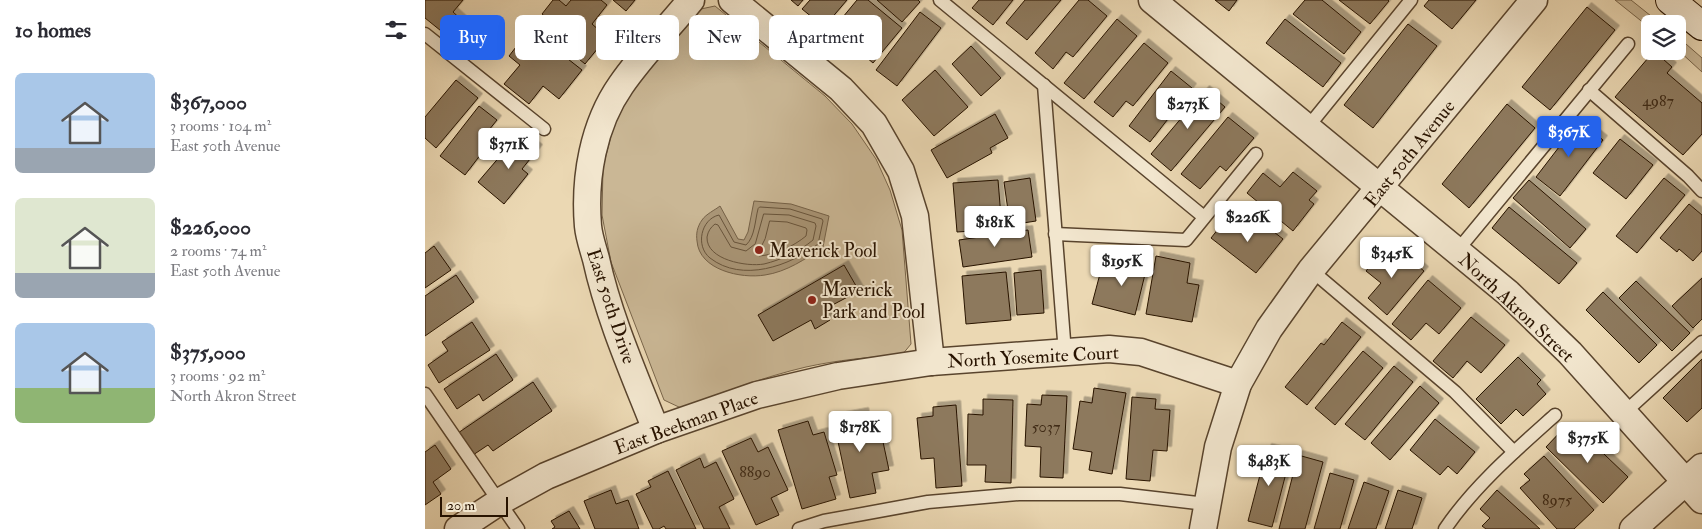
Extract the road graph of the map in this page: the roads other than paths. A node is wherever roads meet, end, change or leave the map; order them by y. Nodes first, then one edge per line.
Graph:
1 (691, 0) edge
2 (732, 0) edge
3 (940, 0) edge
4 (1152, 0) edge
5 (1411, 0) edge
6 (1534, 0) edge
7 (1670, 0) edge
8 (1702, 26) edge
9 (425, 34) edge
10 (1628, 44) dead end
11 (1044, 85) junction
12 (1589, 90) junction
13 (1307, 128) junction
14 (544, 129) dead end
15 (1257, 154) dead end
16 (1381, 188) junction
17 (1702, 191) edge
18 (1204, 217) junction
19 (1055, 234) junction
20 (1457, 251) junction
21 (1311, 270) junction
22 (1702, 342) edge
23 (1065, 352) junction
24 (931, 362) junction
25 (1238, 384) junction
26 (425, 394) edge
27 (1624, 413) junction
28 (1555, 415) dead end
29 (656, 430) junction
30 (1514, 452) junction
31 (1697, 483) edge
32 (499, 502) junction
33 (1205, 516) edge
34 (458, 529) edge
35 (518, 529) edge
36 (799, 529) edge
37 (1445, 529) edge
38 (1633, 529) edge

1 - 29 street, East 50th Drive
2 - 24 street, North Yosemite Court
3 - 11 lane
4 - 13 street, North Akron Street
5 - 13 lane
6 - 16 street, East 50th Avenue
7 - 8 main road
9 - 14 lane
10 - 12 lane
11 - 18 lane
11 - 19 lane
12 - 17 lane
12 - 20 lane
13 - 16 street, North Akron Street
15 - 18 lane
16 - 20 street, North Akron Street
16 - 21 street, East 50th Avenue
18 - 19 lane
19 - 23 lane
20 - 27 street, North Akron Street
21 - 25 street, East 50th Avenue
21 - 30 lane
22 - 27 lane
23 - 24 street, North Yosemite Court
23 - 25 street, North Yosemite Court
24 - 29 street, East Beekman Place
25 - 33 street, East 50th Avenue
26 - 32 lane
27 - 31 street, North Akron Street
28 - 30 lane
29 - 32 street, East Beekman Place
30 - 37 lane
31 - 38 street
32 - 34 street, East Beekman Place
32 - 35 lane
33 - 36 lane

